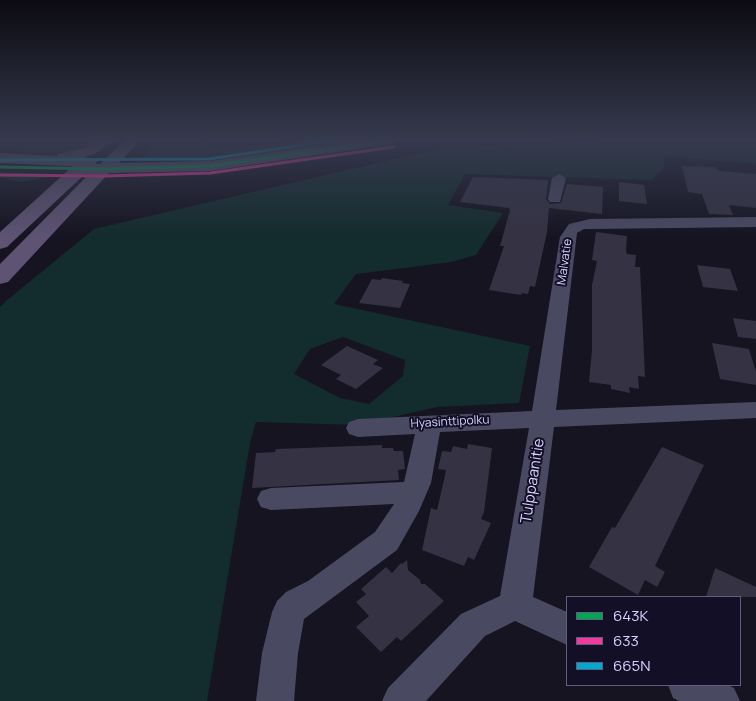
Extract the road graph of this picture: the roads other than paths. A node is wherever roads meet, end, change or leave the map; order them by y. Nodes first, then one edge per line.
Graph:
1 (87, 173) edge
2 (89, 173) edge
3 (559, 178) dead end
4 (555, 199) dead end
5 (756, 222) edge
6 (0, 243) edge
7 (0, 277) edge
8 (756, 410) edge
9 (543, 419) junction
10 (430, 423) junction
11 (358, 428) dead end
12 (412, 492) junction
13 (271, 499) dead end
14 (515, 606) junction
15 (566, 629) edge
16 (688, 686) edge
17 (275, 701) edge
18 (401, 701) edge
19 (721, 701) edge

1 - 6 main road
2 - 7 main road
3 - 4 street
5 - 9 street, Malvatie
8 - 9 street
9 - 10 street, Hyasinttipolku
9 - 14 street, Tulppaanitie
10 - 11 street, Hyasinttipolku
10 - 12 street
12 - 13 street
12 - 17 street
14 - 15 street
14 - 18 street
16 - 19 street

